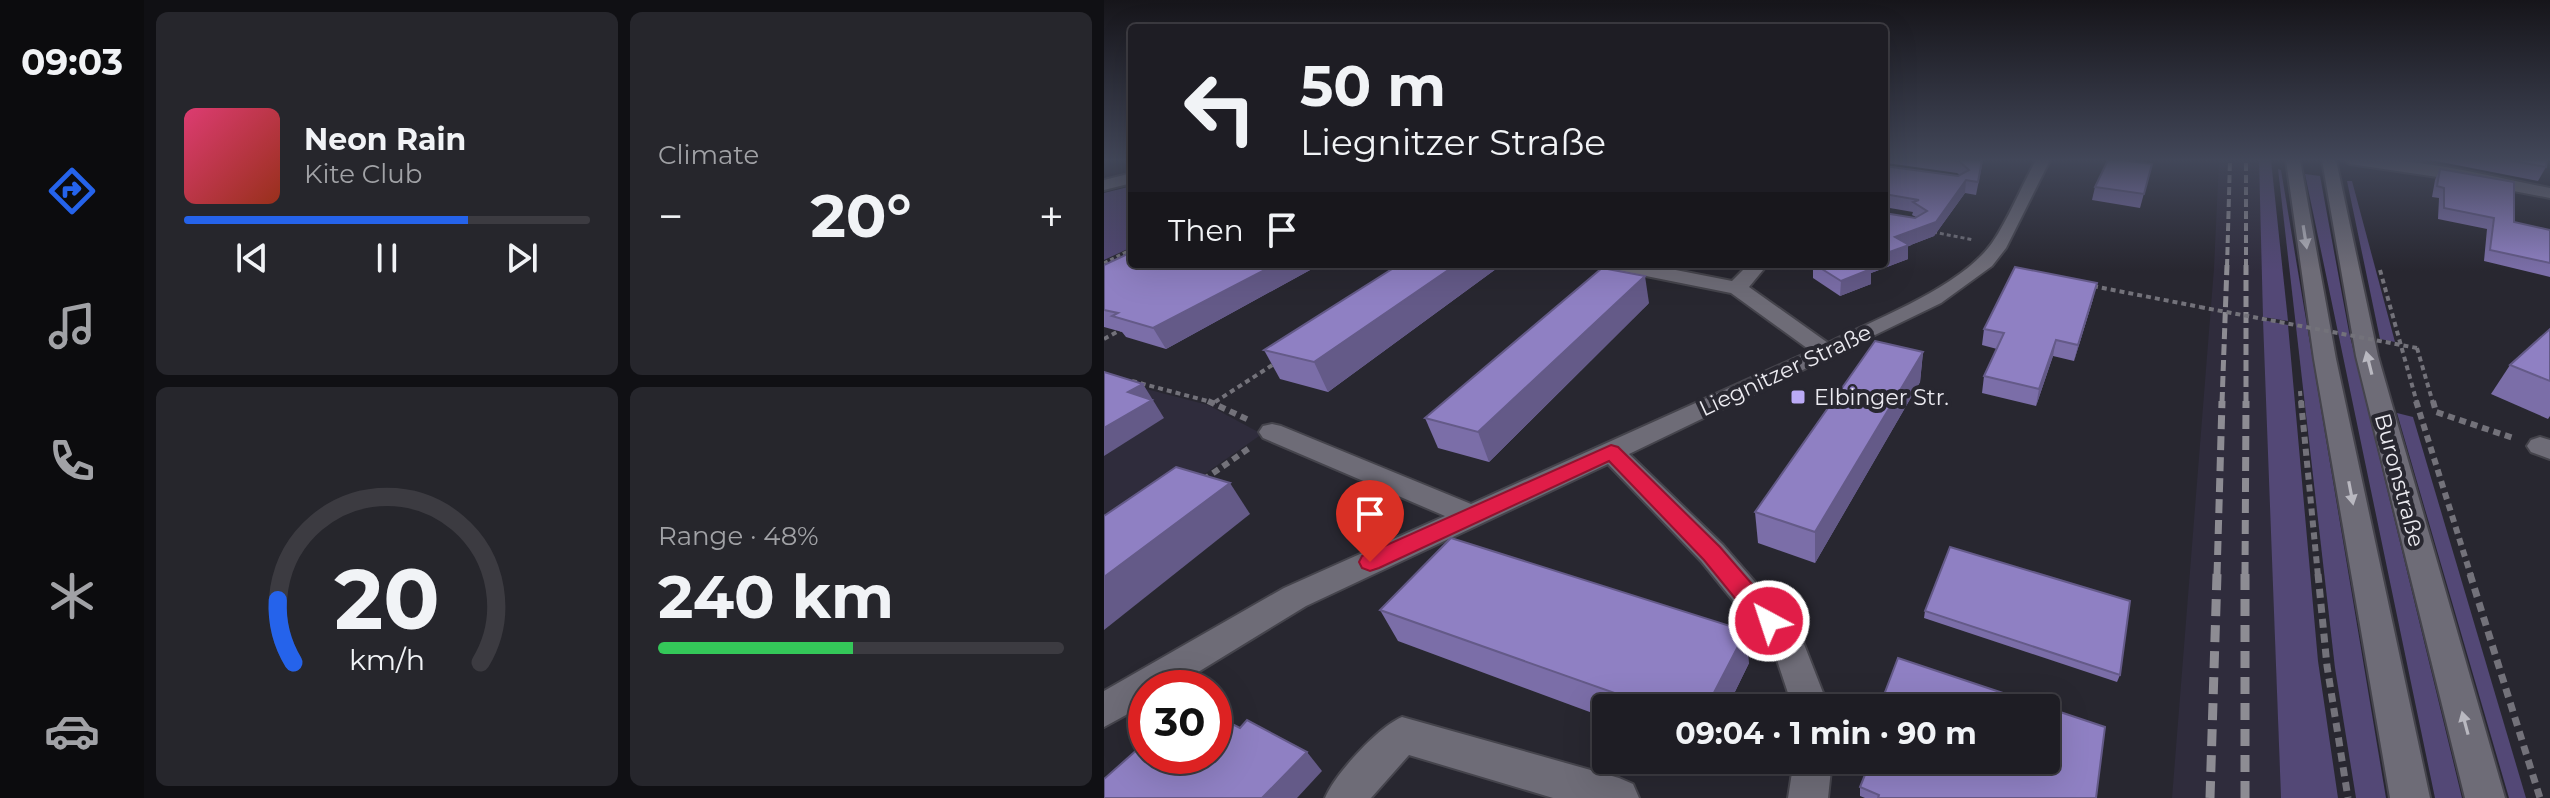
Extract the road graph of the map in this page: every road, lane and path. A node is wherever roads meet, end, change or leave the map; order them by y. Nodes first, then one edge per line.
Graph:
1 (2024, 197) edge
2 (2299, 197) edge
3 (2336, 197) edge
4 (1928, 231) edge
5 (1128, 251) edge
6 (2376, 255) dead end
7 (1985, 262) junction
8 (1104, 263) edge
9 (1636, 268) edge
10 (1755, 268) edge
11 (2093, 286) edge
12 (1737, 288) junction
13 (2293, 319) dead end
14 (1130, 325) edge
15 (2294, 335) dead end
16 (1104, 339) edge
17 (1827, 352) junction
18 (1281, 359) edge
19 (1118, 377) edge
20 (2299, 382) dead end
21 (1214, 402) junction
22 (1272, 432) junction
23 (2545, 448) edge
24 (1611, 451) junction
25 (1194, 486) edge
26 (1471, 515) junction
27 (1806, 694) edge
28 (1104, 710) edge
29 (1811, 774) edge
30 (1345, 798) edge
31 (1619, 798) edge
32 (1808, 798) edge
33 (2348, 798) edge
34 (2410, 798) edge
35 (2485, 798) edge
36 (2540, 798) edge

1 - 7 street, Liegnitzer Straße
2 -> 34 street, Buronstraße
35 -> 3 street, Buronstraße
4 - 7 path
5 - 8 path
6 - 36 path
7 - 17 street, Liegnitzer Straße
9 - 12 street
10 - 12 street
11 - 23 path, bridge
12 - 17 street
13 - 15 path
14 - 16 path
17 - 24 street, Liegnitzer Straße
18 - 21 path
19 - 21 path
20 - 33 path
21 - 22 path
22 - 25 path
22 - 26 street
24 - 26 street, Liegnitzer Straße
24 - 27 street
26 - 28 street, Liegnitzer Straße
29 - 32 street
30 - 31 street

